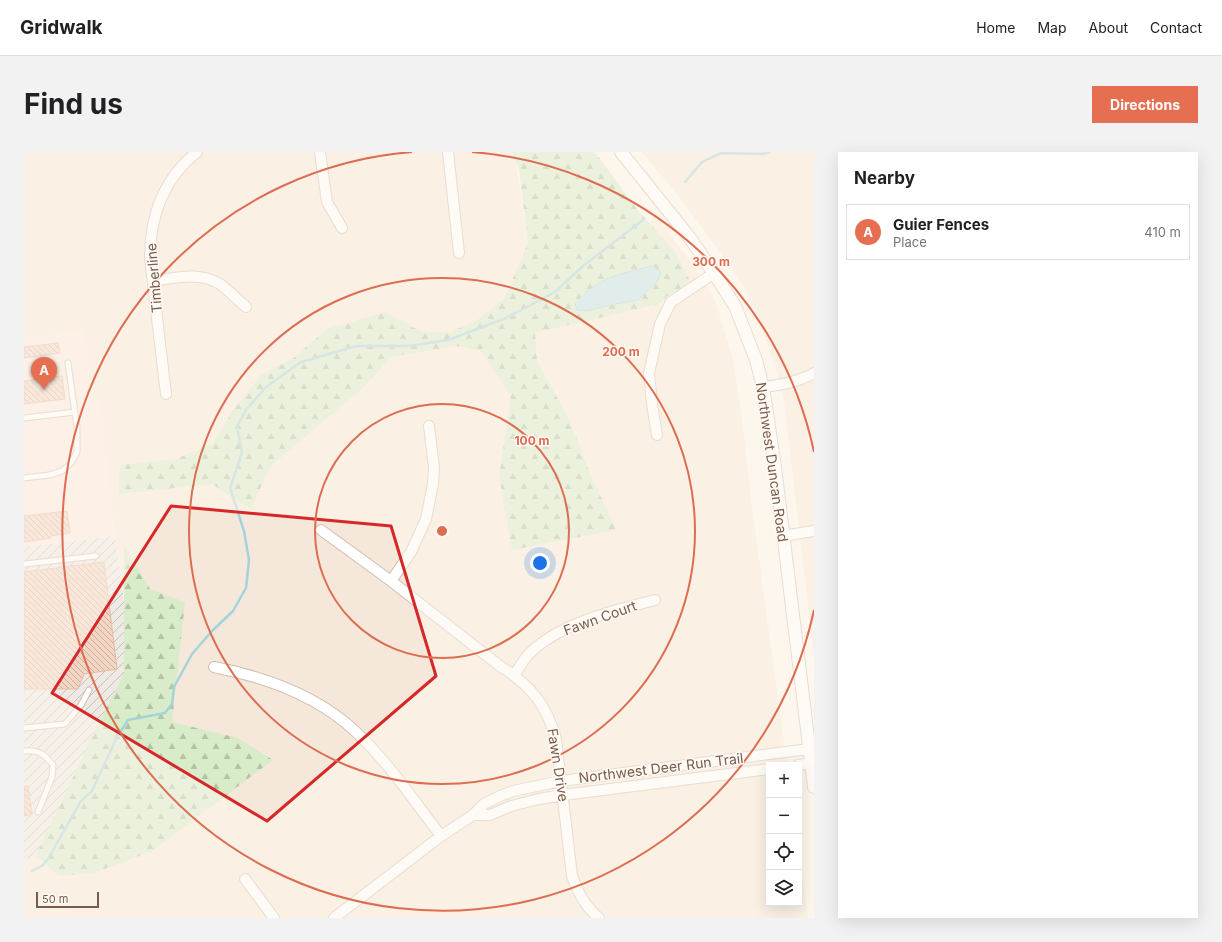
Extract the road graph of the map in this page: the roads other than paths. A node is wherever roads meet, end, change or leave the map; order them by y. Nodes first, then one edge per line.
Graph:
1 (197, 152) edge
2 (320, 152) edge
3 (448, 152) edge
4 (621, 152) edge
5 (342, 228) dead end
6 (459, 254) dead end
7 (714, 273) junction
8 (153, 281) junction
9 (246, 306) dead end
10 (68, 363) dead end
11 (814, 373) edge
12 (764, 387) junction
13 (166, 394) dead end
14 (75, 412) junction
15 (24, 418) edge
16 (429, 426) dead end
17 (657, 435) dead end
18 (24, 478) edge
19 (321, 530) dead end
20 (814, 530) edge
21 (783, 536) junction
22 (96, 556) dead end
23 (24, 564) edge
24 (391, 580) junction
25 (655, 600) dead end
26 (214, 667) dead end
27 (514, 675) junction
28 (89, 690) dead end
29 (24, 728) edge
30 (809, 749) junction
31 (24, 751) edge
32 (811, 763) junction
33 (802, 764) edge
34 (680, 766) junction
35 (766, 769) edge
36 (682, 780) junction
37 (562, 781) junction
38 (814, 787) edge
39 (563, 795) junction
40 (38, 812) dead end
41 (473, 815) junction
42 (441, 836) junction
43 (245, 879) dead end
44 (274, 918) edge
45 (334, 918) edge
46 (599, 918) edge

1 - 8 street, Timberline
2 - 5 street
3 - 6 street
4 - 7 street, Northwest Duncan Road
7 - 12 street, Northwest Duncan Road
7 - 17 street
8 - 9 street
8 - 13 street, Timberline
10 - 14 lane
11 - 12 street
12 - 21 street, Northwest Duncan Road
14 - 15 lane
14 - 18 lane
16 - 24 street
19 - 24 street, Fawn Drive
20 - 21 street
21 - 30 street, Northwest Duncan Road
22 - 23 lane
24 - 27 street, Fawn Drive
25 - 27 street, Fawn Court
26 - 42 street
27 - 37 street, Fawn Drive
28 - 29 lane
30 - 32 street, Northwest Duncan Road
30 - 34 street, Northwest Deer Run Trail
31 - 40 lane
32 - 33 street
32 - 38 street, Northwest Duncan Road
34 - 36 street
34 - 37 street, Northwest Deer Run Trail
35 - 36 street, Northwest Deer Run Trail
36 - 39 street, Northwest Deer Run Trail
37 - 39 street, Fawn Drive
37 - 41 street, Northwest Deer Run Trail
39 - 41 street, Northwest Deer Run Trail
39 - 46 street, Fawn Drive
41 - 42 street, Northwest Deer Run Trail
42 - 45 street, Northwest Deer Run Trail
43 - 44 street

